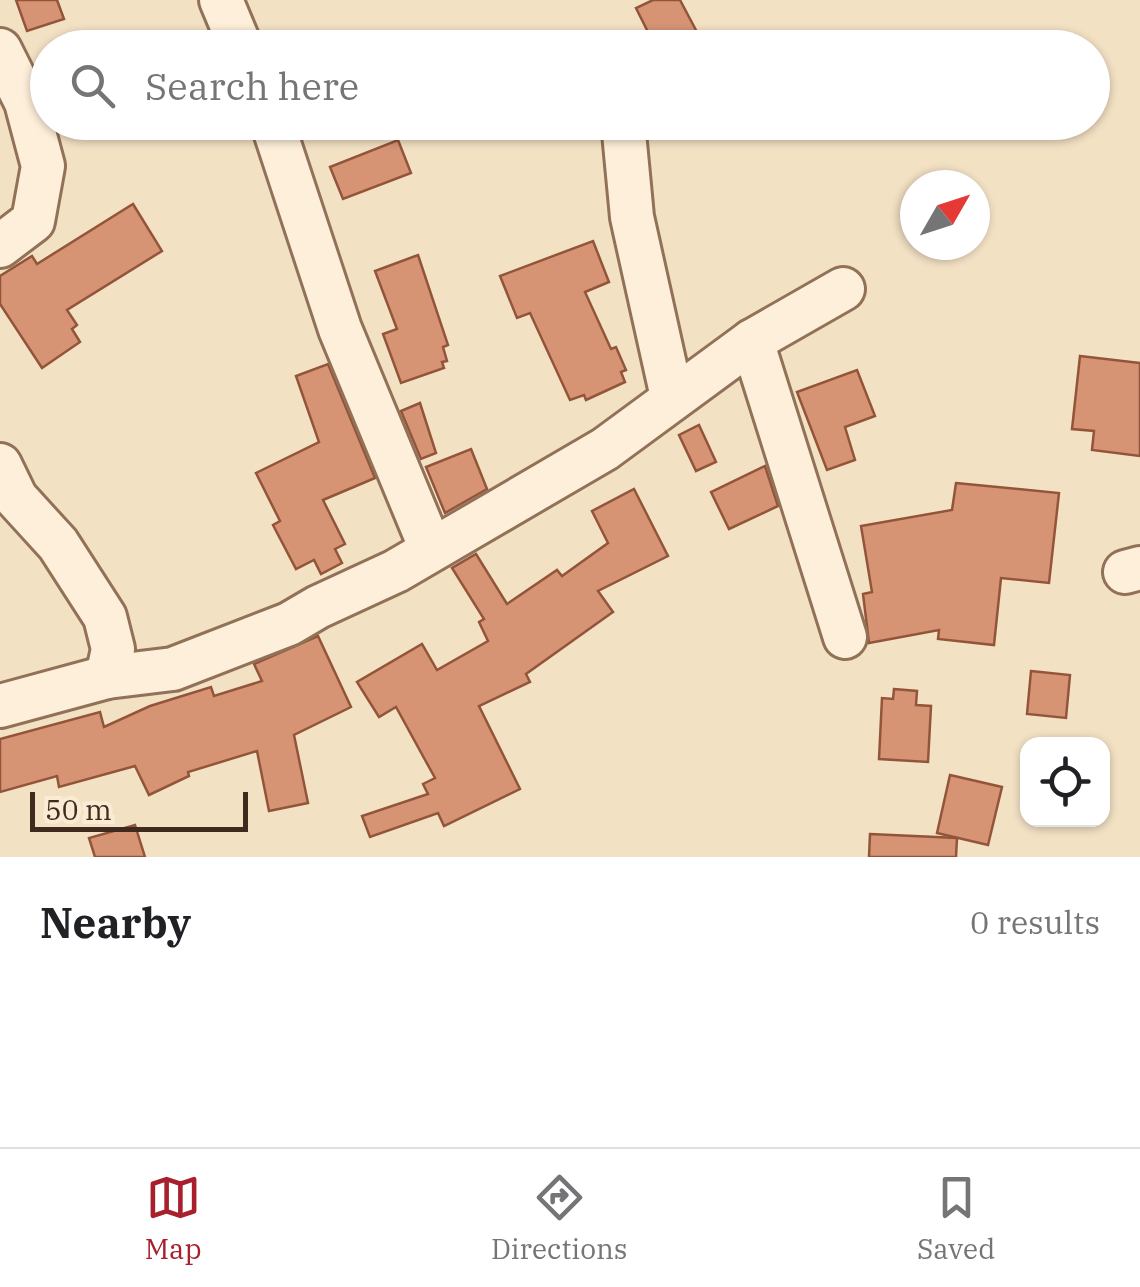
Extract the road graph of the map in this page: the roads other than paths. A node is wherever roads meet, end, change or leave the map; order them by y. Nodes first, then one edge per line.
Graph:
1 (221, 0) edge
2 (234, 30) edge
3 (0, 50) edge
4 (30, 117) edge
5 (36, 140) edge
6 (278, 140) edge
7 (625, 140) edge
8 (0, 246) edge
9 (843, 289) dead end
10 (752, 341) junction
11 (672, 397) junction
12 (0, 464) edge
13 (431, 549) junction
14 (845, 637) dead end
15 (107, 677) junction
16 (0, 706) edge

1 - 2 street
3 - 4 street
5 - 8 street
6 - 13 street
7 - 11 street
9 - 10 street
10 - 11 street
10 - 14 street
11 - 13 street
12 - 15 street
13 - 15 street
15 - 16 street

